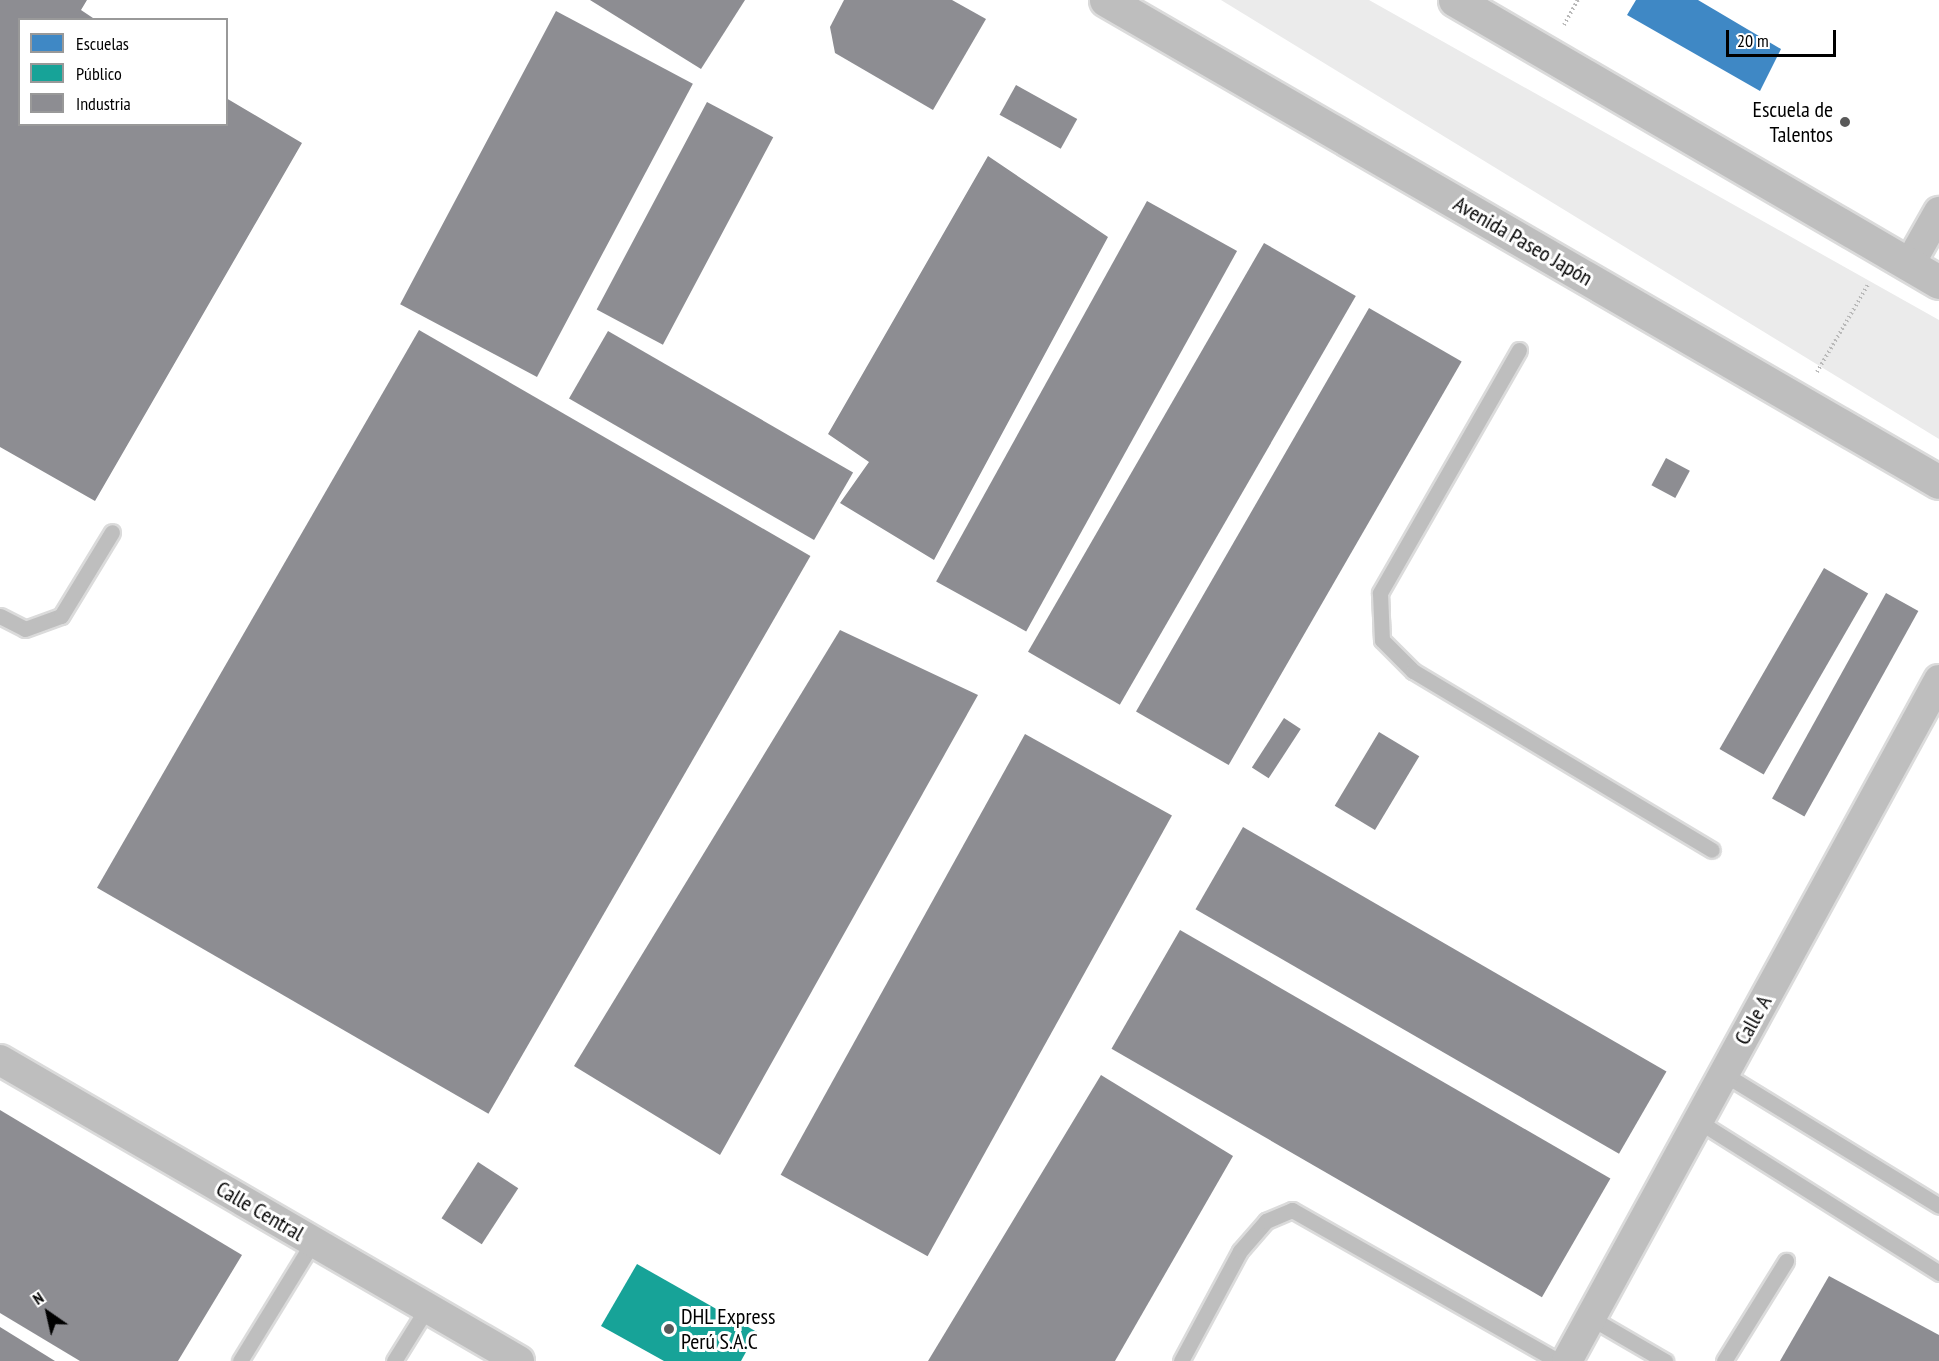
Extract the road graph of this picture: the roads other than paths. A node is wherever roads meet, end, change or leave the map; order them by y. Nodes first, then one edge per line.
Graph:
1 (1106, 0) edge
2 (1455, 0) edge
3 (1939, 212) edge
4 (1898, 259) junction
5 (1939, 282) edge
6 (1519, 350) dead end
7 (1939, 482) edge
8 (112, 532) dead end
9 (0, 616) edge
10 (1939, 680) edge
11 (1712, 850) dead end
12 (0, 1060) edge
13 (1724, 1074) junction
14 (1698, 1121) junction
15 (1939, 1206) edge
16 (313, 1242) junction
17 (1786, 1261) dead end
18 (1939, 1272) edge
19 (428, 1308) junction
20 (1591, 1318) junction
21 (240, 1361) edge
22 (394, 1361) edge
23 (519, 1361) edge
24 (1181, 1361) edge
25 (1558, 1361) edge
26 (1567, 1361) edge
27 (1665, 1361) edge
28 (1724, 1361) edge

1 - 7 main road, Avenida Paseo Japón
2 - 4 main road
3 - 4 street
4 - 5 main road
6 - 11 lane
8 - 9 lane
10 - 13 street, Calle A
12 - 16 street, Calle Central
13 - 14 street, Calle A
13 - 15 lane
14 - 18 lane
14 - 20 street, Calle A
16 - 19 street, Calle Central
16 - 21 lane
17 - 28 lane
19 - 22 lane
19 - 23 street, Calle Central
20 - 26 street, Calle A
20 - 27 lane
24 - 25 lane

